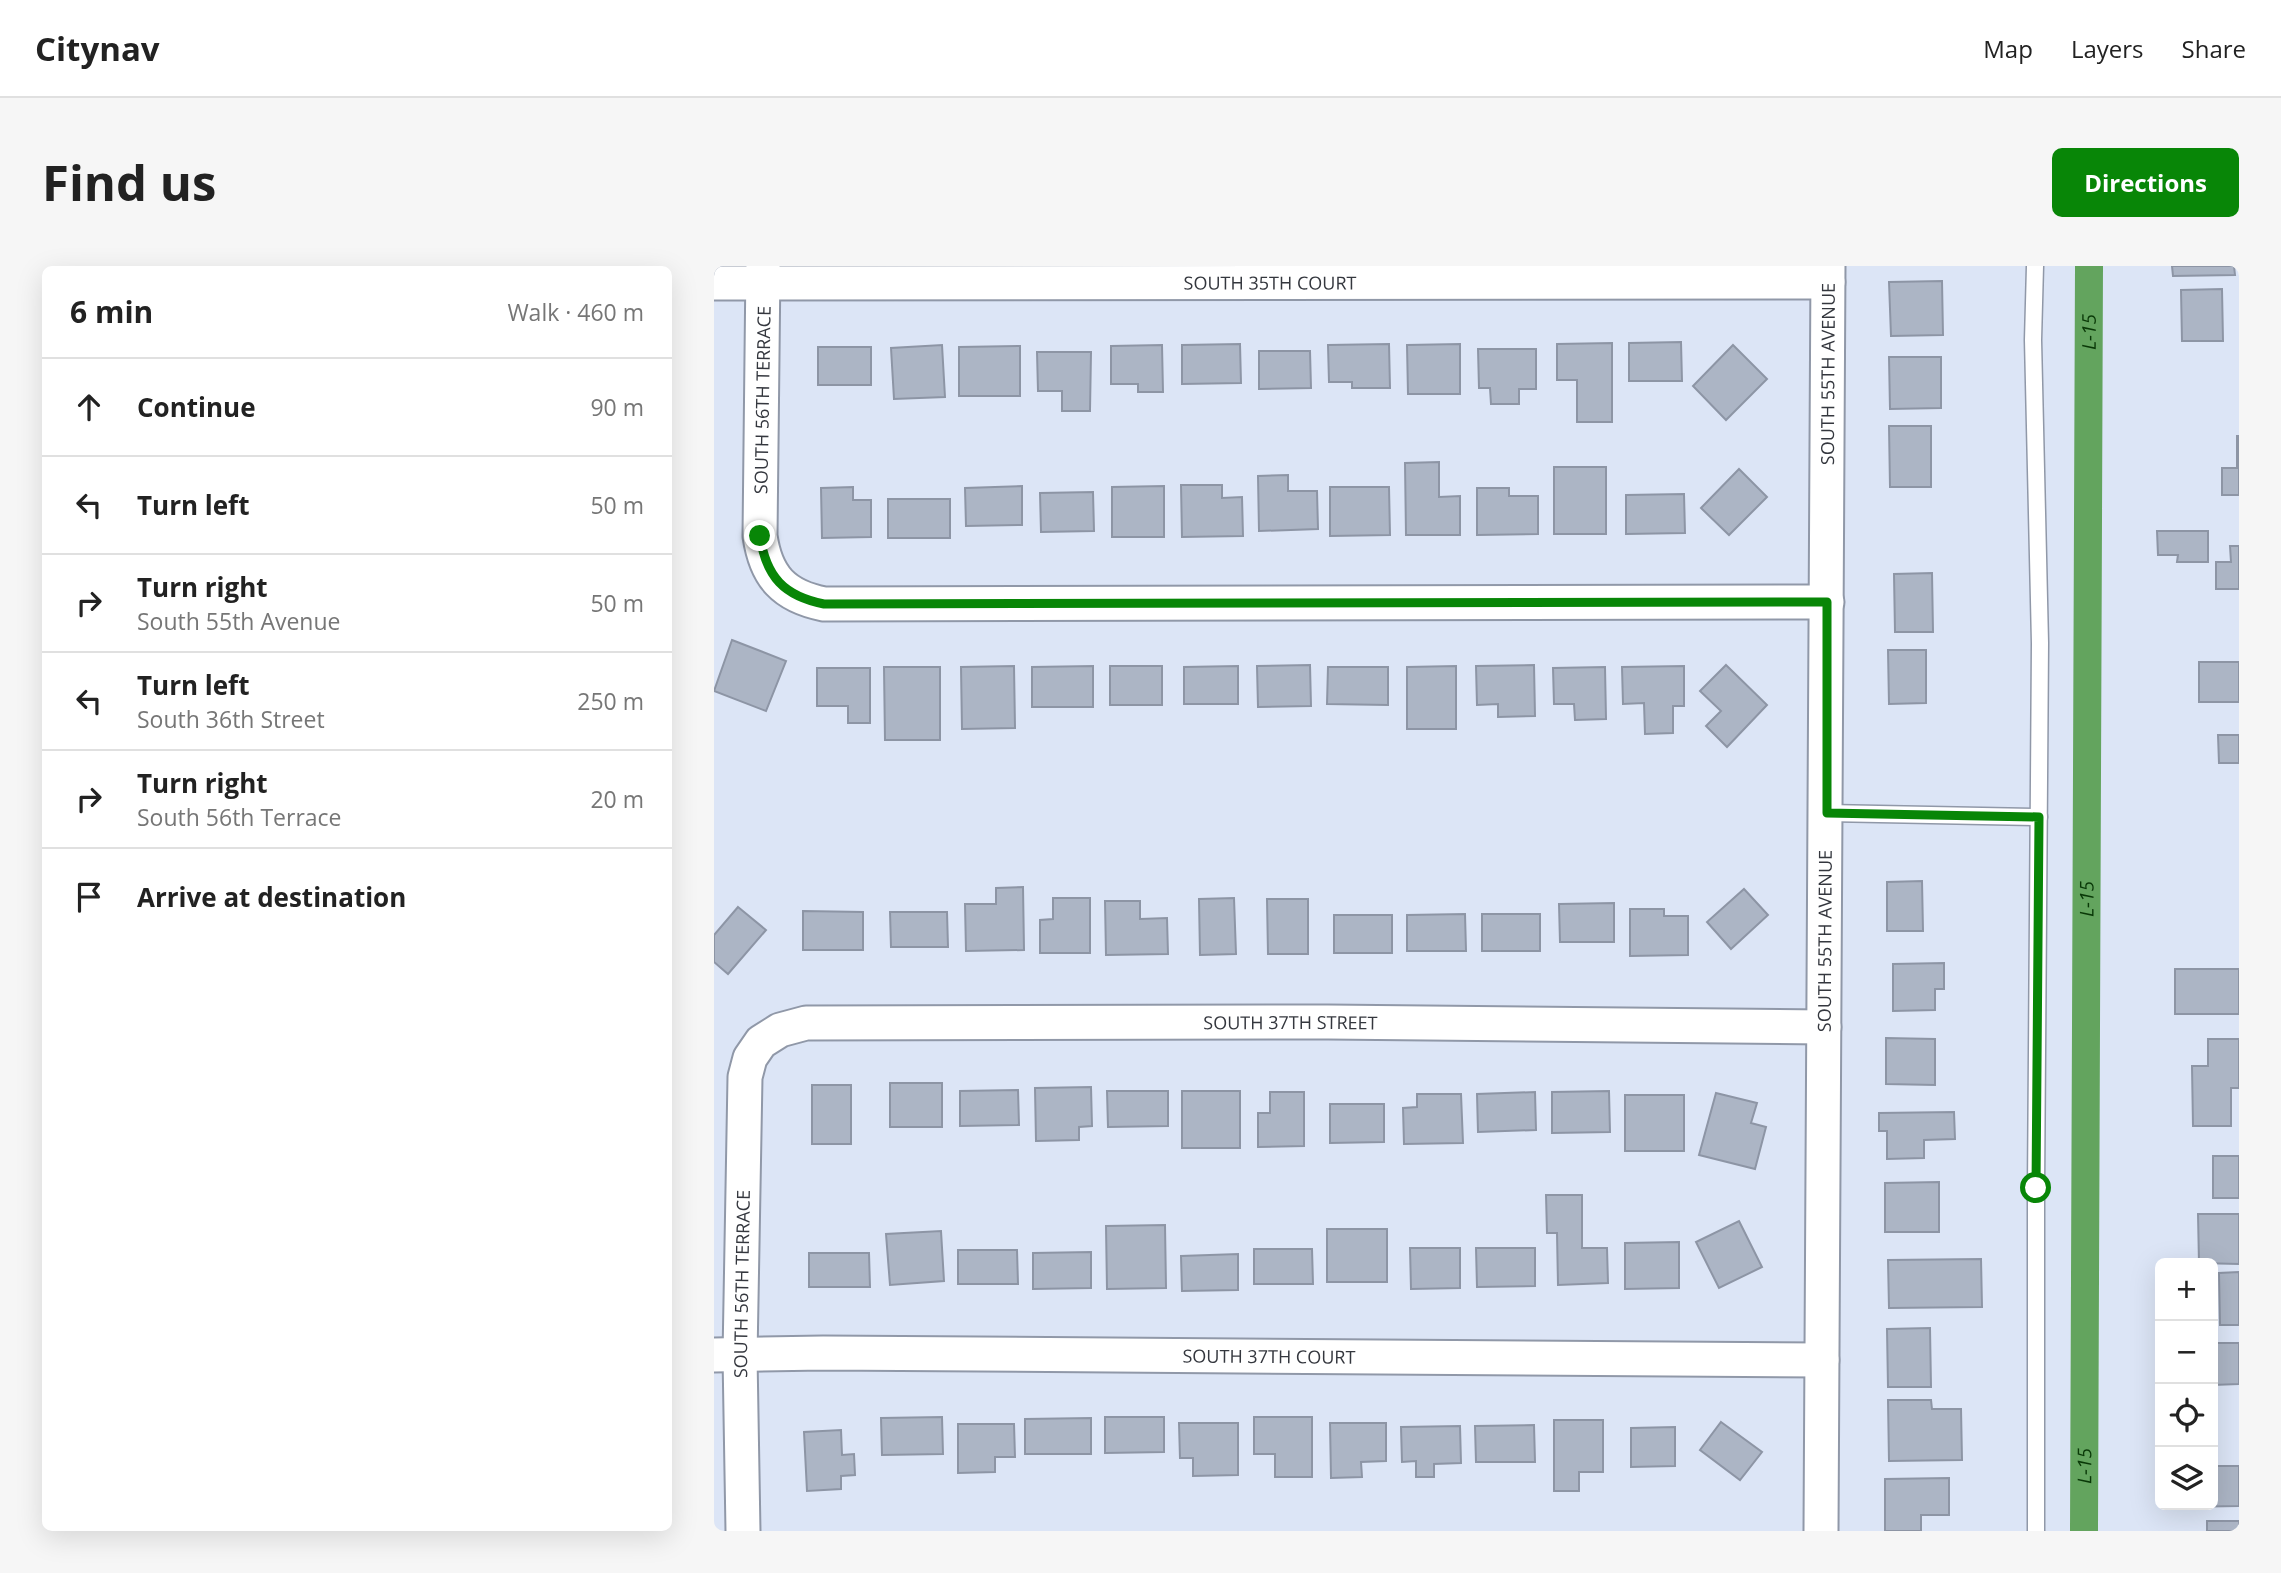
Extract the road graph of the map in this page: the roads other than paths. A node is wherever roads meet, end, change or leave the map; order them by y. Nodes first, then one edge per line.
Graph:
1 (2035, 266) edge
2 (1828, 274) edge
3 (763, 275) edge
4 (714, 284) edge
5 (1827, 602) junction
6 (1827, 813) junction
7 (2039, 817) junction
8 (1824, 1027) junction
9 (761, 1042) joint
10 (727, 1356) edge
11 (1822, 1360) junction
12 (743, 1531) edge
13 (1821, 1531) edge
14 (2036, 1531) edge

1 - 7 lane
2 - 3 street, SOUTH 35TH COURT
2 - 5 street, SOUTH 55TH AVENUE
3 - 4 street, SOUTH 35TH COURT
3 - 5 street, SOUTH 56TH TERRACE
5 - 6 street, SOUTH 55TH AVENUE
6 - 7 lane
6 - 8 street, SOUTH 55TH AVENUE
7 - 14 lane
8 - 9 street, SOUTH 37TH STREET
8 - 11 street, SOUTH 55TH AVENUE
9 - 10 street, SOUTH 56TH TERRACE
10 - 11 street, SOUTH 37TH COURT
10 - 12 street, SOUTH 56TH TERRACE
11 - 13 street, SOUTH 55TH AVENUE

